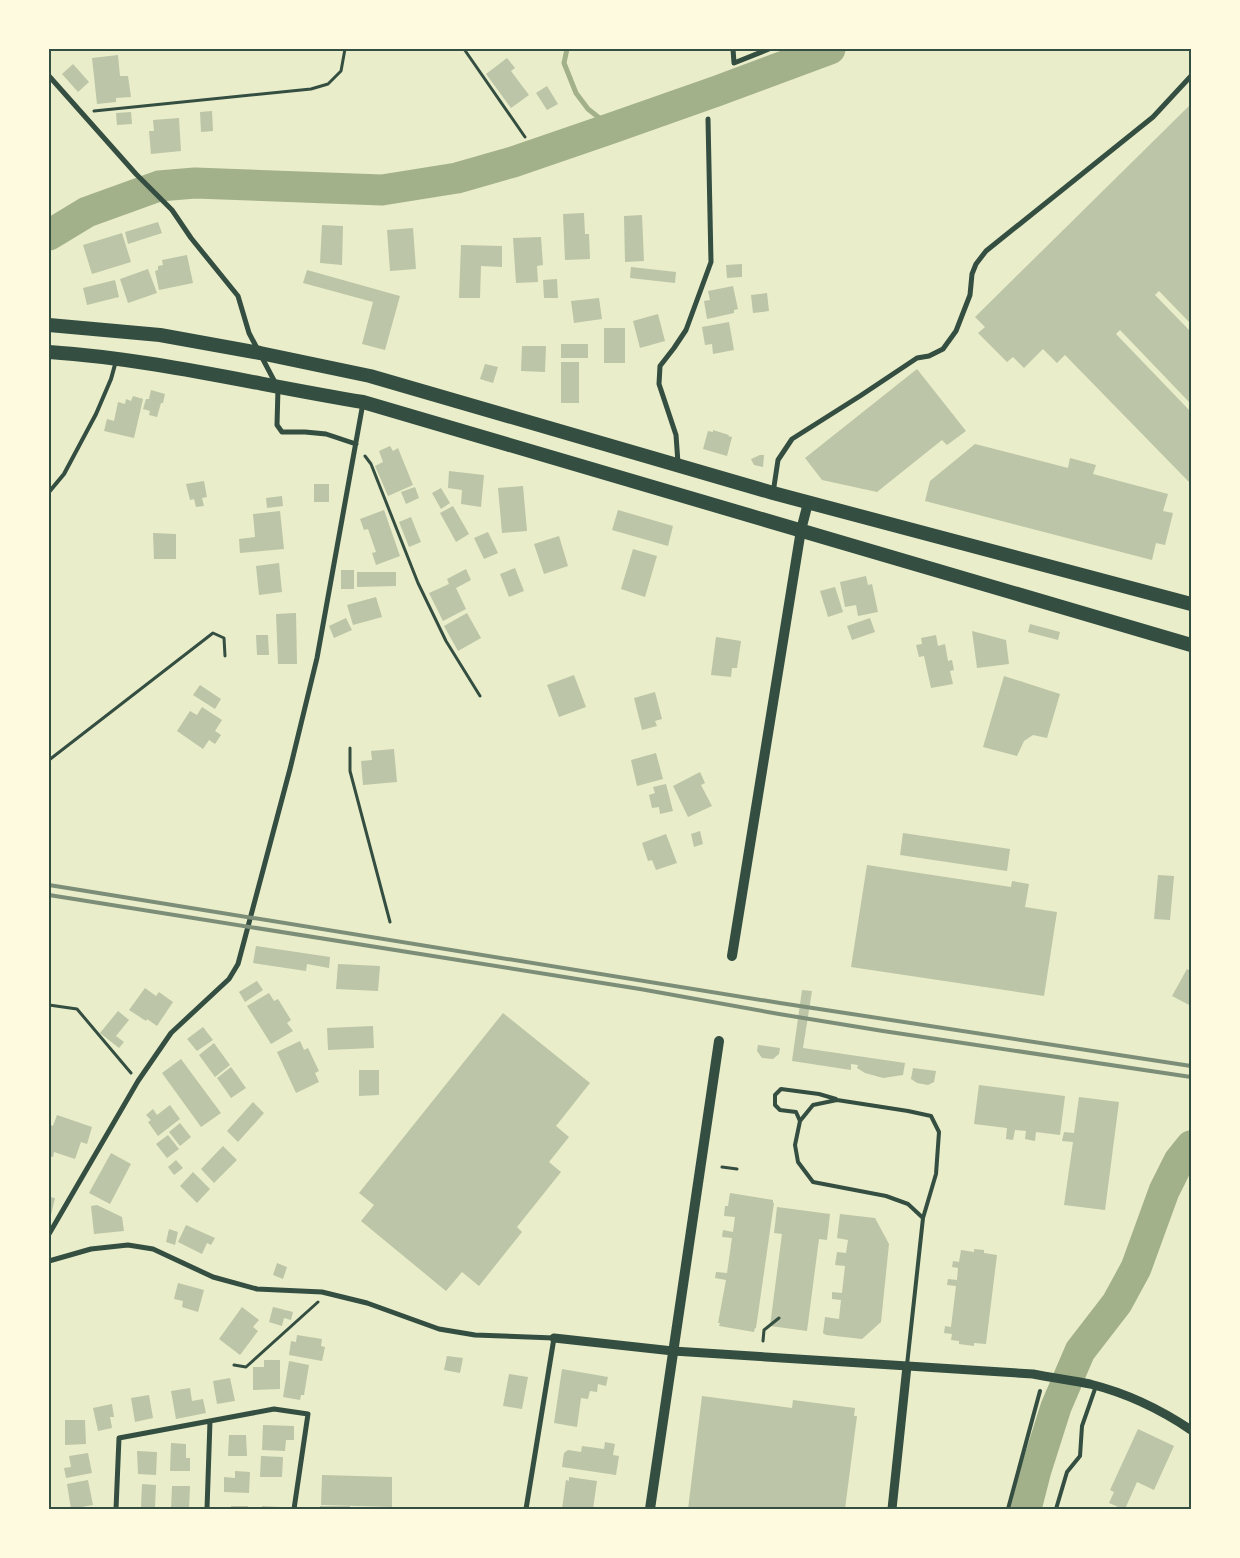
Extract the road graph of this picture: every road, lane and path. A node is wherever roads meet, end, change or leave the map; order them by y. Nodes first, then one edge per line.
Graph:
1 (345, 49) edge
2 (464, 49) edge
3 (733, 49) edge
4 (768, 49) edge
5 (49, 76) edge
6 (1191, 76) edge
7 (81, 113) junction
8 (708, 119) dead end
9 (525, 137) dead end
10 (49, 325) edge
11 (49, 352) edge
12 (260, 353) junction
13 (117, 359) junction
14 (278, 388) junction
15 (363, 402) junction
16 (356, 444) junction
17 (678, 466) junction
18 (49, 492) edge
19 (773, 493) junction
20 (808, 503) junction
21 (801, 530) junction
22 (1191, 604) edge
23 (1191, 645) edge
24 (225, 656) dead end
25 (480, 696) dead end
26 (350, 748) dead end
27 (49, 760) edge
28 (390, 922) dead end
29 (732, 956) dead end
30 (49, 1005) edge
31 (719, 1041) dead end
32 (138, 1081) junction
33 (837, 1100) junction
34 (800, 1121) junction
35 (722, 1167) dead end
36 (737, 1169) dead end
37 (923, 1218) junction
38 (49, 1234) edge
39 (49, 1261) edge
40 (322, 1292) junction
41 (779, 1318) dead end
42 (554, 1338) junction
43 (763, 1342) dead end
44 (673, 1351) junction
45 (234, 1365) dead end
46 (907, 1366) junction
47 (1093, 1385) junction
48 (1040, 1391) dead end
49 (210, 1421) junction
50 (1191, 1430) edge
51 (116, 1509) edge
52 (207, 1509) edge
53 (294, 1509) edge
54 (526, 1509) edge
55 (650, 1509) edge
56 (892, 1509) edge
57 (1008, 1509) edge
58 (1056, 1509) edge

1 - 7 path
2 - 9 path
3 - 4 street
5 - 7 street
6 - 19 street
7 - 12 street
8 - 17 street
10 - 12 highway
11 - 13 highway
12 - 14 street
12 - 17 highway
13 - 14 highway
13 - 18 lane
14 - 15 highway
14 - 16 street
15 - 16 street
15 - 21 highway
16 - 25 path
16 - 32 street
17 - 19 highway
19 - 20 highway
20 - 21 main road
20 - 22 highway
21 - 23 highway
21 - 29 main road
24 - 27 path
26 - 28 path
30 - 32 path
31 - 44 main road
32 - 38 street
33 - 34 lane
33 - 34 lane
33 - 37 lane
34 - 37 lane
35 - 36 path
37 - 46 lane
39 - 40 street
40 - 42 street
40 - 45 path
41 - 43 path
42 - 44 street
42 - 54 street
44 - 46 street
44 - 55 main road
46 - 47 street
46 - 56 street
47 - 50 street
47 - 58 lane
48 - 57 lane
49 - 51 street
49 - 52 street
49 - 53 street

